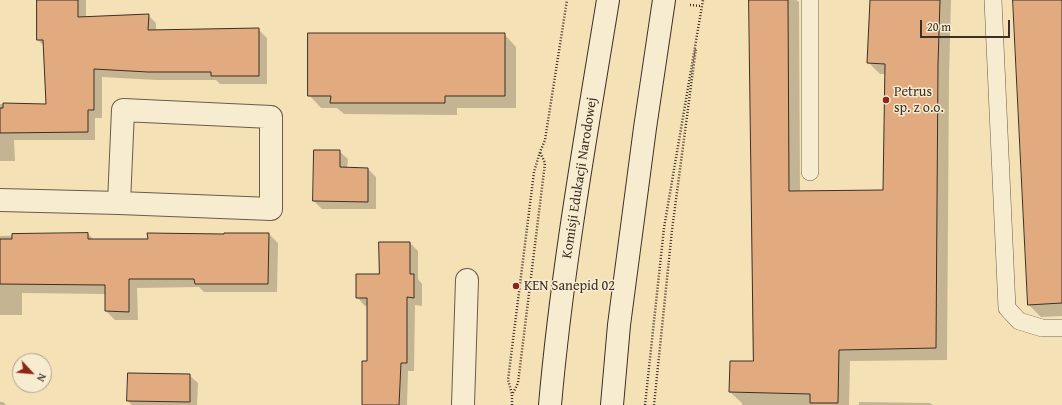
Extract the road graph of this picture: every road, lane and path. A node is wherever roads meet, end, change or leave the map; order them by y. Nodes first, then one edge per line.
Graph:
1 (567, 0) edge
2 (608, 0) edge
3 (664, 0) edge
4 (703, 0) edge
5 (810, 0) edge
6 (993, 0) edge
7 (701, 6) junction
8 (540, 152) junction
9 (810, 172) dead end
10 (0, 200) edge
11 (119, 203) junction
12 (467, 280) dead end
13 (1062, 328) edge
14 (512, 394) junction
15 (463, 405) edge
16 (512, 405) edge
17 (550, 405) edge
18 (612, 405) edge
19 (645, 405) edge
20 (654, 405) edge

1 - 8 path
2 - 17 main road, Komisji Edukacji Narodowej
3 - 18 main road
4 - 7 path
5 - 9 lane
6 - 13 lane
7 - 19 path
7 - 20 path
8 - 14 path
8 - 14 path
10 - 11 main road
11 - 11 main road
12 - 15 main road
14 - 16 path

